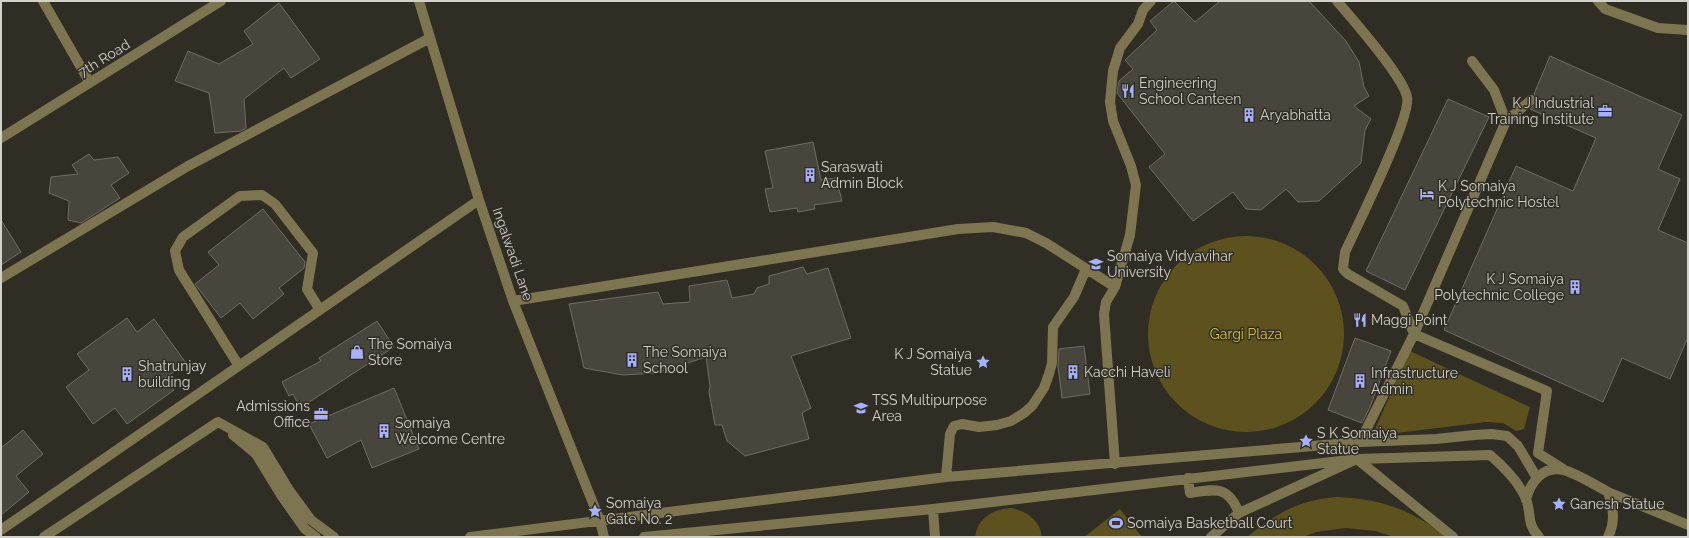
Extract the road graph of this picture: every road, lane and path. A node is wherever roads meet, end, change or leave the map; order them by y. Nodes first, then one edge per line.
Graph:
1 (43, 1) edge
2 (222, 1) edge
3 (419, 1) edge
4 (1151, 1) edge
5 (1337, 1) edge
6 (1598, 1) edge
7 (1688, 30) edge
8 (430, 38) junction
9 (1472, 61) dead end
10 (90, 82) junction
11 (1531, 100) dead end
12 (1506, 121) junction
13 (1, 138) edge
14 (479, 200) junction
15 (1086, 269) junction
16 (1, 278) edge
17 (1115, 287) junction
18 (513, 301) junction
19 (320, 310) junction
20 (1414, 334) junction
21 (239, 366) junction
22 (218, 422) junction
23 (1360, 442) junction
24 (1357, 459) junction
25 (1116, 464) junction
26 (1563, 469) junction
27 (946, 477) junction
28 (1188, 478) junction
29 (1536, 478) junction
30 (1608, 492) junction
31 (1526, 500) junction
32 (933, 509) junction
33 (1239, 513) junction
34 (598, 516) junction
35 (1688, 525) edge
36 (1, 530) edge
37 (1532, 533) edge
38 (44, 537) edge
39 (316, 537) edge
40 (334, 537) edge
41 (470, 537) edge
42 (604, 537) edge
43 (644, 537) edge
44 (935, 537) edge
45 (1211, 537) edge
46 (1453, 537) edge
47 (1539, 537) edge
48 (1608, 537) edge

1 - 10 street
2 - 10 street, 7th Road
3 - 8 street, Ingalwadi Lane
4 - 17 street
5 - 20 street
6 - 7 street
8 - 14 street, Ingalwadi Lane
8 - 16 street
9 - 12 street
10 - 13 street, 7th Road
11 - 12 street
12 - 20 street
14 - 18 street, Ingalwadi Lane
14 - 19 street
15 - 17 street
15 - 18 street
15 - 27 street
17 - 25 street
18 - 34 street, Ingalwadi Lane
19 - 21 street
19 - 21 street
20 - 23 street
20 - 26 street
21 - 36 street
22 - 38 street
22 - 39 street
22 - 40 street
23 - 25 street
23 - 29 street
24 - 28 street
24 - 31 street
24 - 33 street
24 - 46 street
25 - 27 street
26 - 29 street
26 - 30 street
27 - 34 street
28 - 32 street
28 - 33 street
29 - 31 street
30 - 35 street
30 - 48 street
31 - 37 street
32 - 43 street
32 - 44 street
33 - 45 street
34 - 41 street
34 - 42 street, Ingalwadi Lane
37 - 47 street

